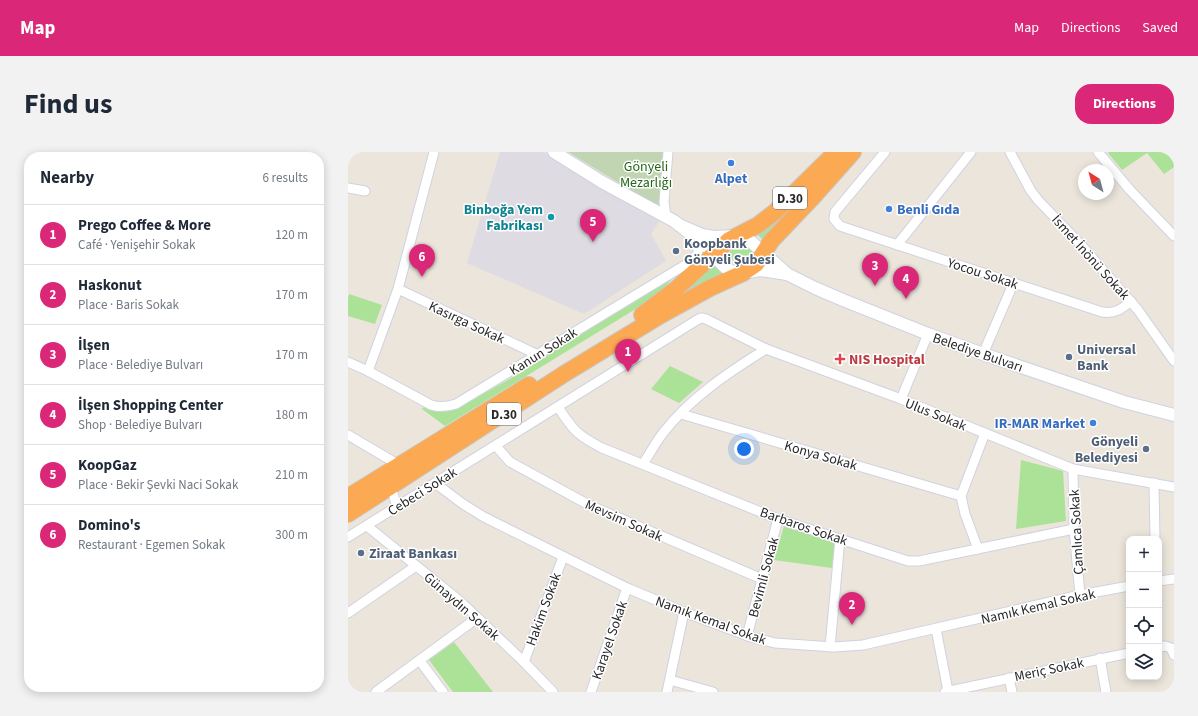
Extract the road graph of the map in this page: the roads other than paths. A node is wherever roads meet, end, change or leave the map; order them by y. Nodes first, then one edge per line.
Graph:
1 (434, 152) edge
2 (554, 152) edge
3 (668, 152) edge
4 (836, 152) edge
5 (853, 152) edge
6 (885, 152) edge
7 (971, 152) edge
8 (1010, 152) edge
9 (1098, 152) edge
10 (348, 188) edge
11 (365, 191) dead end
12 (666, 217) junction
13 (680, 225) junction
14 (737, 236) junction
15 (1174, 236) edge
16 (695, 238) junction
17 (898, 244) junction
18 (763, 252) junction
19 (715, 253) junction
20 (744, 274) junction
21 (787, 274) junction
22 (1014, 282) junction
23 (398, 289) junction
24 (1131, 301) junction
25 (706, 319) joint
26 (928, 334) junction
27 (766, 349) junction
28 (536, 354) junction
29 (983, 354) junction
30 (1174, 361) edge
31 (348, 362) edge
32 (368, 371) junction
33 (901, 399) junction
34 (558, 407) junction
35 (681, 414) junction
36 (1174, 415) edge
37 (985, 433) junction
38 (348, 435) edge
39 (496, 446) junction
40 (643, 464) junction
41 (398, 465) junction
42 (1073, 469) junction
43 (435, 483) junction
44 (1154, 483) junction
45 (391, 487) junction
46 (1174, 487) edge
47 (961, 496) junction
48 (348, 497) edge
49 (397, 507) junction
50 (348, 514) edge
51 (778, 519) junction
52 (367, 526) junction
53 (1074, 528) junction
54 (1155, 536) edge
55 (348, 537) edge
56 (840, 539) junction
57 (978, 548) junction
58 (562, 557) junction
59 (416, 566) junction
60 (762, 579) junction
61 (1174, 579) edge
62 (1162, 581) edge
63 (1126, 587) edge
64 (627, 588) junction
65 (1080, 595) junction
66 (684, 612) junction
67 (348, 613) edge
68 (477, 618) junction
69 (936, 629) junction
70 (747, 636) junction
71 (1162, 646) edge
72 (830, 647) junction
73 (1172, 652) edge
74 (1126, 654) edge
75 (1100, 658) junction
76 (420, 661) junction
77 (524, 662) junction
78 (1009, 678) junction
79 (670, 680) junction
80 (376, 692) edge
81 (443, 692) edge
82 (553, 692) edge
83 (591, 692) edge
84 (667, 692) edge
85 (713, 692) edge
86 (947, 692) edge
87 (1012, 692) edge
88 (1106, 692) edge

1 - 23 street
2 - 12 main road
3 - 12 street
4 - 14 highway, D.30
5 - 18 highway, D.30
6 - 17 street, Yocou Sokak
7 - 17 street
8 - 24 street, İsmet İnönü Sokak
9 - 15 street
10 - 11 street
12 - 13 main road
13 - 14 main road
13 - 16 main road, Belediye Bulvarı
14 - 18 main road, Belediye Bulvarı
14 - 19 highway, D.30
16 - 19 main road, Belediye Bulvarı
16 - 28 street, Kanun Sokak
17 - 22 street, Yocou Sokak
18 - 20 highway, D.30
18 - 21 main road, Belediye Bulvarı
19 - 20 main road, Belediye Bulvarı
19 - 41 highway, D.30
20 - 21 main road, Belediye Bulvarı
20 - 45 highway, D.30
21 - 26 main road, Belediye Bulvarı
22 - 24 street, Yocou Sokak
22 - 29 street
23 - 28 street, Kasırga Sokak
23 - 32 street
24 - 30 street, İsmet İnönü Sokak
25 - 27 street, Ulus Sokak
25 - 34 street, Cebeci Sokak
26 - 29 main road, Belediye Bulvarı
26 - 33 street
27 - 33 street, Ulus Sokak
27 - 35 street
28 - 32 street, Kanun Sokak
29 - 36 main road, Belediye Bulvarı
31 - 32 street, Kanun Sokak
33 - 37 street, Ulus Sokak
34 - 39 street, Cebeci Sokak
34 - 40 street, Barbaros Sokak
35 - 40 street
35 - 47 street, Konya Sokak
37 - 42 street, Ulus Sokak
37 - 47 street
38 - 41 street
39 - 43 street, Cebeci Sokak
39 - 60 street, Mevsim Sokak
40 - 51 street, Barbaros Sokak
41 - 48 highway, D.30
42 - 44 street, Ulus Sokak
42 - 53 street, Çamlıca Sokak
43 - 49 street, Cebeci Sokak
43 - 58 street, Namık Kemal Sokak
44 - 46 street, Ulus Sokak
44 - 54 street
45 - 49 street
45 - 50 highway, D.30
47 - 57 street
49 - 52 street, Cebeci Sokak
51 - 56 street, Barbaros Sokak
51 - 60 street, Bevimli Sokak
52 - 55 street, Cebeci Sokak
52 - 59 street, Günaydın Sokak
53 - 57 street, Barbaros Sokak
53 - 65 street, Çamlıca Sokak
56 - 57 street, Barbaros Sokak
56 - 72 street
58 - 64 street, Namık Kemal Sokak
58 - 77 street, Hakim Sokak
59 - 67 street
59 - 68 street, Günaydın Sokak
60 - 70 street, Bevimli Sokak
61 - 62 street
63 - 65 street, Namık Kemal Sokak
64 - 66 street, Namık Kemal Sokak
64 - 83 street, Karayel Sokak
65 - 69 street, Namık Kemal Sokak
66 - 70 street, Namık Kemal Sokak
66 - 79 street
68 - 76 street
68 - 77 street, Günaydın Sokak
69 - 72 street, Namık Kemal Sokak
69 - 86 street
70 - 72 street, Namık Kemal Sokak
71 - 73 street
74 - 75 street, Meriç Sokak
75 - 78 street, Meriç Sokak
75 - 88 street
76 - 80 street
76 - 81 street
77 - 82 street, Günaydın Sokak
78 - 86 street, Meriç Sokak
78 - 87 street
79 - 84 street
79 - 85 street

